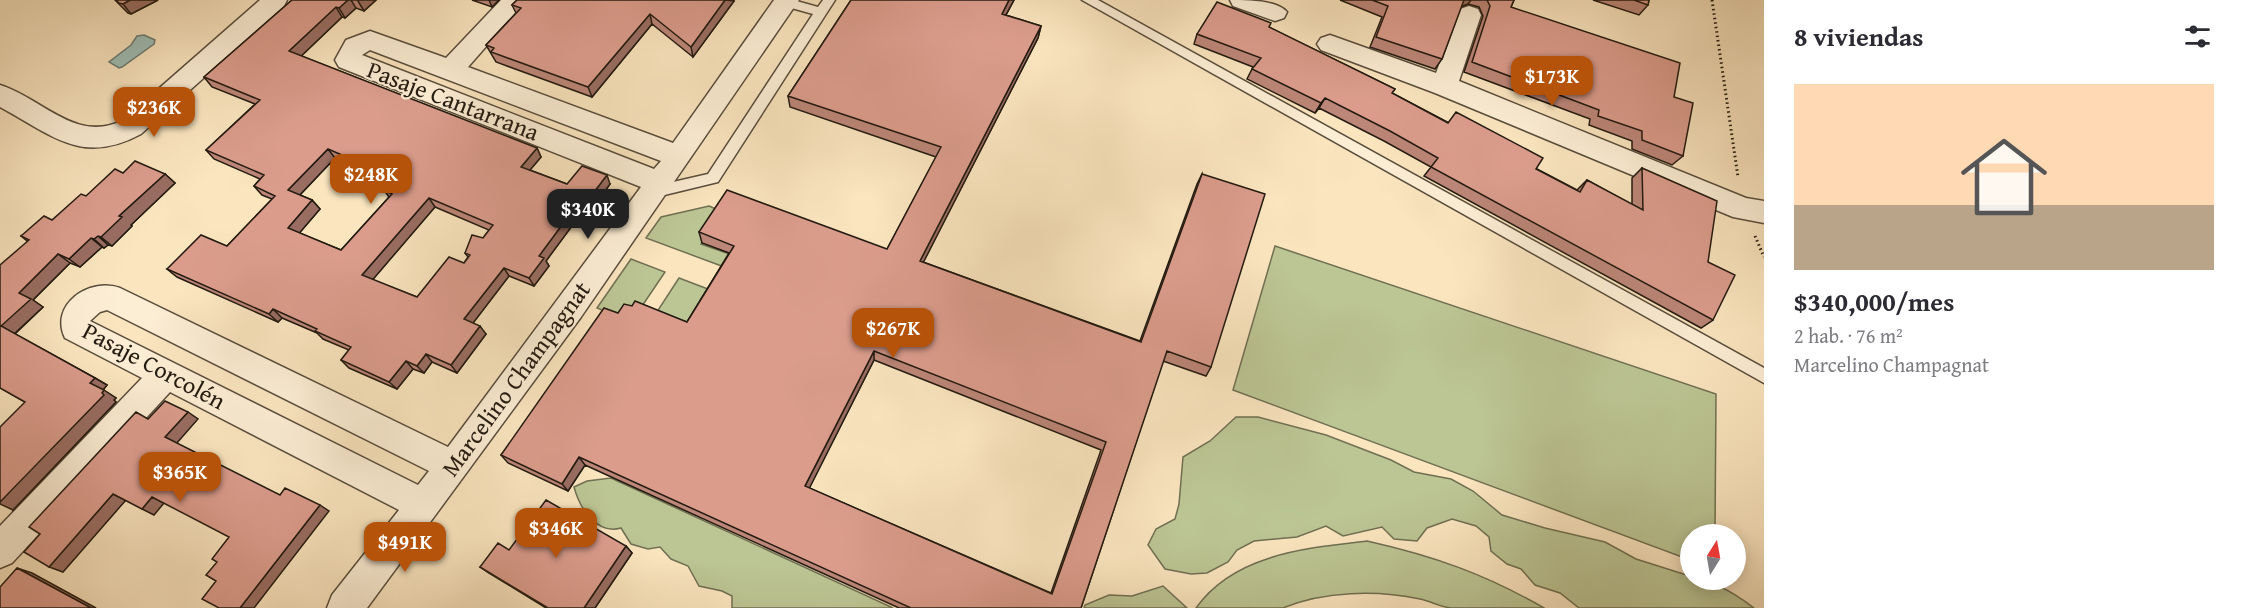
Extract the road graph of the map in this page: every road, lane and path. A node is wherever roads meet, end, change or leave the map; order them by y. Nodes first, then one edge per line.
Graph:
1 (275, 0) edge
2 (515, 0) edge
3 (829, 0) edge
4 (1088, 0) edge
5 (1242, 0) edge
6 (1712, 0) edge
7 (786, 1) edge
8 (821, 12) junction
9 (1275, 12) dead end
10 (1469, 15) dead end
11 (1330, 44) dead end
12 (449, 71) junction
13 (1443, 86) junction
14 (0, 95) edge
15 (678, 156) junction
16 (656, 187) junction
17 (1753, 210) edge
18 (1764, 257) edge
19 (166, 374) junction
20 (1764, 376) edge
21 (453, 466) junction
22 (424, 505) junction
23 (1, 549) edge
24 (352, 606) edge

1 - 14 street
2 - 12 street
3 - 8 lane
4 - 20 lane
5 - 9 street
6 - 17 path
7 - 8 lane
7 - 15 street, Marcelino Champagnat
8 - 16 lane
10 - 13 street
11 - 13 street
12 - 15 street, Pasaje Cantarrana
12 - 16 street, Pasaje Cantarrana
13 - 17 street
15 - 16 street, Marcelino Champagnat
16 - 21 street, Marcelino Champagnat
17 - 18 path
19 - 21 street, Pasaje Corcolén
19 - 22 street, Pasaje Corcolén
19 - 23 street
21 - 22 street, Marcelino Champagnat
22 - 24 street, Marcelino Champagnat

